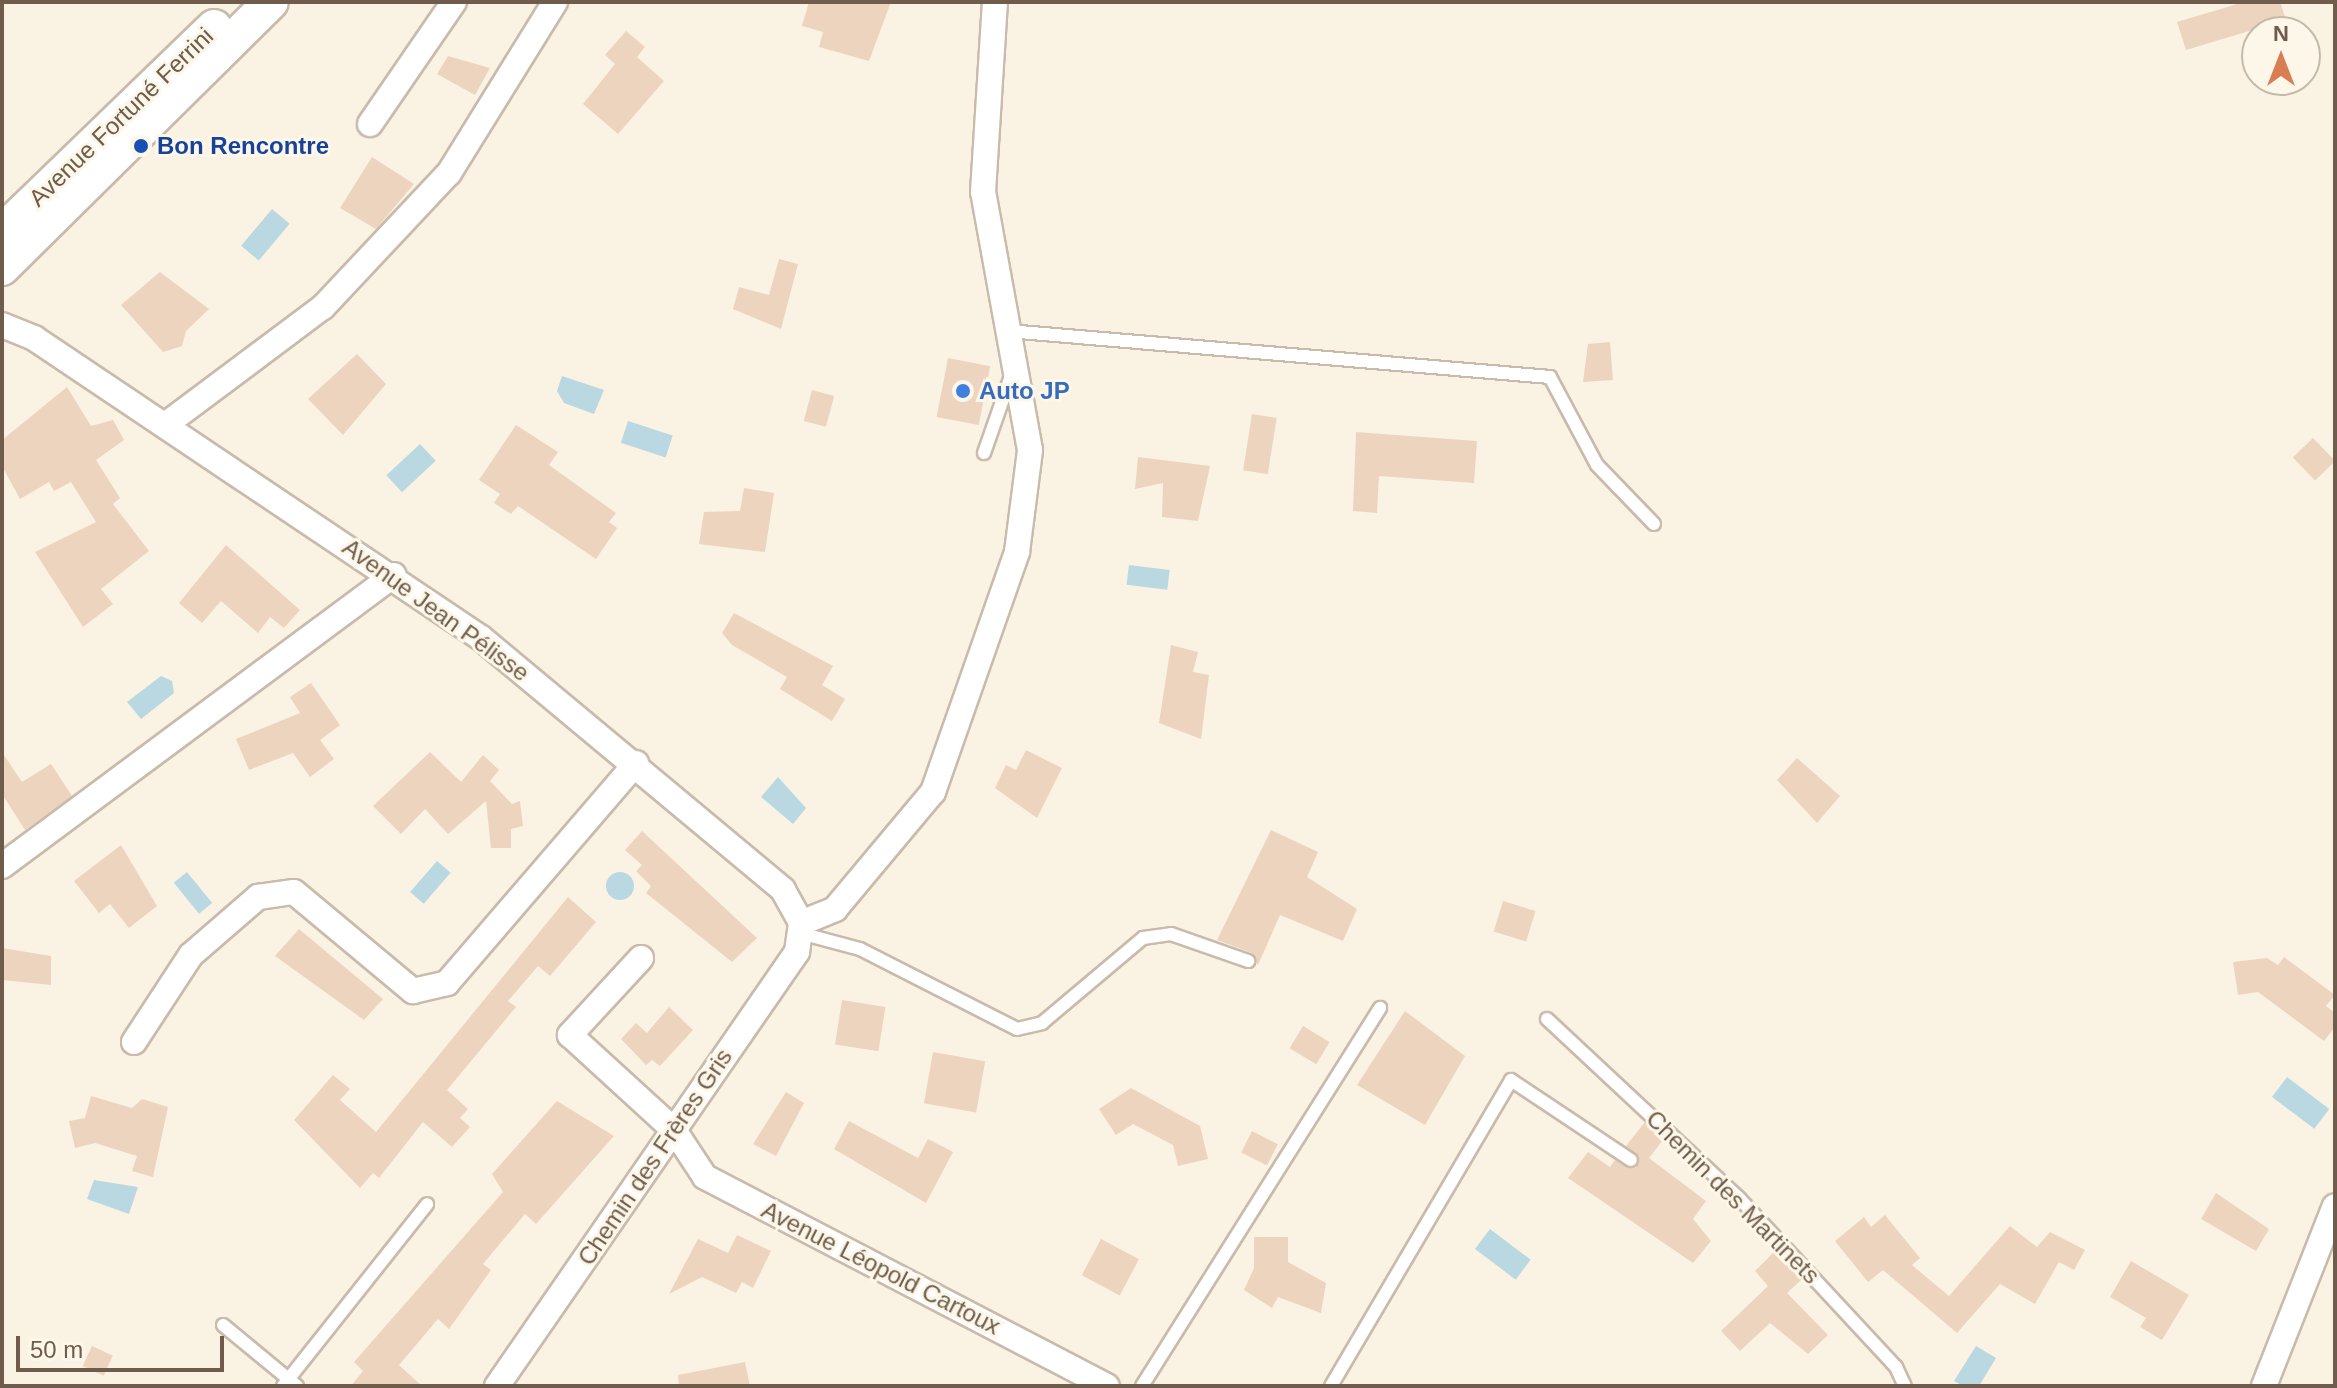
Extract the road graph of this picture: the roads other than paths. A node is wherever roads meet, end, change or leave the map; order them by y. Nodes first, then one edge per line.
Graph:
1 (454, 2) edge
2 (555, 2) edge
3 (995, 2) edge
4 (253, 5) edge
5 (370, 124) dead end
6 (2, 232) edge
7 (2, 268) edge
8 (2, 304) edge
9 (2, 325) edge
10 (1008, 331) junction
11 (34, 338) junction
12 (1015, 366) junction
13 (165, 425) junction
14 (984, 453) dead end
15 (1654, 524) dead end
16 (394, 575) junction
17 (636, 763) junction
18 (2, 866) edge
19 (801, 928) junction
20 (641, 958) dead end
21 (1248, 961) dead end
22 (1380, 1008) dead end
23 (1547, 1019) dead end
24 (134, 1042) dead end
25 (674, 1130) junction
26 (1631, 1160) dead end
27 (427, 1204) dead end
28 (2335, 1206) edge
29 (223, 1325) dead end
30 (290, 1384) edge
31 (497, 1386) edge
32 (1107, 1386) edge
33 (1142, 1386) edge
34 (1331, 1386) edge
35 (1905, 1386) edge
36 (2264, 1386) edge

1 - 5 street
2 - 13 street
3 - 10 street
4 - 6 main road, Avenue Fortuné Ferrini
4 - 7 main road, Avenue Fortuné Ferrini
8 - 11 street, Avenue Jean Pélisse
9 - 11 street, Avenue Jean Pélisse
10 - 12 street
10 - 15 lane
11 - 13 street, Avenue Jean Pélisse
12 - 14 lane
12 - 19 street
13 - 16 street, Avenue Jean Pélisse
16 - 17 street, Avenue Jean Pélisse
16 - 18 street
17 - 19 street, Avenue Jean Pélisse
17 - 24 street
19 - 21 lane
19 - 25 street, Chemin des Frères Gris
20 - 25 street, Avenue Léopold Cartoux
22 - 33 lane
23 - 35 lane, Chemin des Martinets
25 - 31 street, Chemin des Frères Gris
25 - 32 street, Avenue Léopold Cartoux
26 - 34 lane
27 - 30 lane
28 - 36 street
29 - 30 lane

